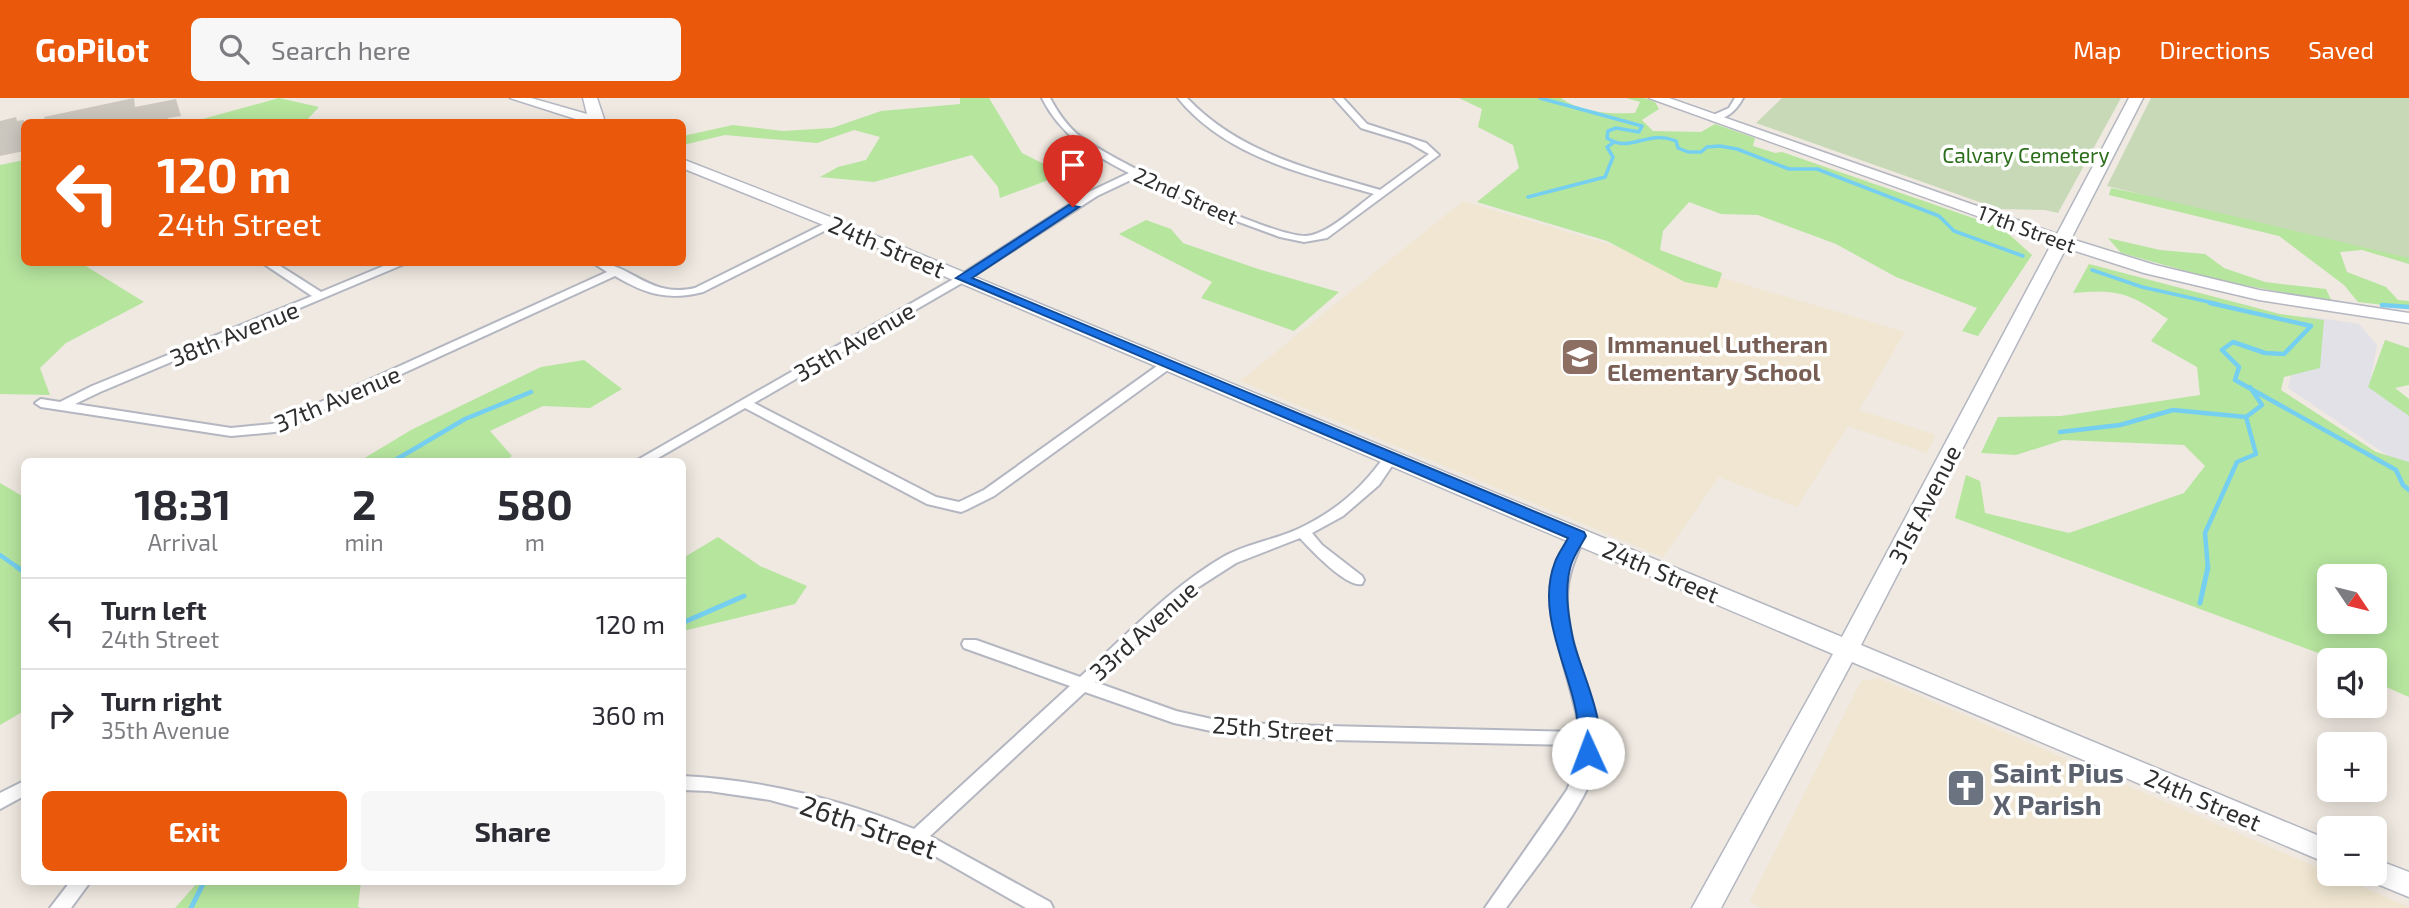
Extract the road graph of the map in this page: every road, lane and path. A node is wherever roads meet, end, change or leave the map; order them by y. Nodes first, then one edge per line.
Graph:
1 (517, 98) edge
2 (1046, 98) edge
3 (1182, 98) edge
4 (1338, 98) edge
5 (1656, 98) edge
6 (1739, 98) edge
7 (2136, 98) edge
8 (596, 110) edge
9 (1714, 118) junction
10 (686, 165) edge
11 (1137, 173) junction
12 (1381, 193) junction
13 (832, 223) junction
14 (2062, 241) junction
15 (272, 266) edge
16 (395, 266) edge
17 (604, 266) edge
18 (615, 272) junction
19 (963, 278) junction
20 (321, 297) junction
21 (2409, 318) edge
22 (1168, 364) junction
23 (41, 402) dead end
24 (745, 402) junction
25 (64, 405) junction
26 (1391, 457) junction
27 (648, 458) edge
28 (1303, 532) junction
29 (1578, 536) junction
30 (1357, 580) dead end
31 (970, 645) dead end
32 (1847, 649) junction
33 (1083, 684) junction
34 (1590, 739) junction
35 (686, 783) edge
36 (21, 790) edge
37 (0, 802) edge
38 (916, 838) junction
39 (2317, 847) edge
40 (2387, 876) edge
41 (79, 885) edge
42 (2409, 885) edge
43 (60, 908) edge
44 (1043, 908) edge
45 (1495, 908) edge
46 (1706, 908) edge

1 - 8 street
2 - 11 street, 22nd Street
3 - 12 street
4 - 12 street
5 - 9 street, 17th Street
6 - 9 street
7 - 14 street, 31st Avenue
9 - 14 street, 17th Street
10 - 13 street, 24th Street
11 - 12 street, 22nd Street
11 - 19 street, 35th Avenue
13 - 18 street
13 - 19 street, 24th Street
14 - 21 street, 17th Street
14 - 32 street, 31st Avenue
15 - 20 street
16 - 20 street, 38th Avenue
17 - 18 street
18 - 25 street, 37th Avenue
19 - 22 street, 24th Street
19 - 24 street, 35th Avenue
20 - 25 street, 38th Avenue
22 - 24 street
22 - 26 street, 24th Street
23 - 25 street, 37th Avenue
24 - 27 street, 35th Avenue
26 - 28 street, 33rd Avenue
26 - 29 street, 24th Street
28 - 30 street
28 - 33 street, 33rd Avenue
29 - 32 street, 24th Street
29 - 34 street
31 - 33 street, 25th Street
32 - 39 street, 24th Street
32 - 46 street, 31st Avenue
33 - 34 street, 25th Street
33 - 38 street, 33rd Avenue
34 - 45 street
35 - 38 street, 26th Street
36 - 37 street
38 - 44 street, 26th Street
40 - 42 street
41 - 43 street

